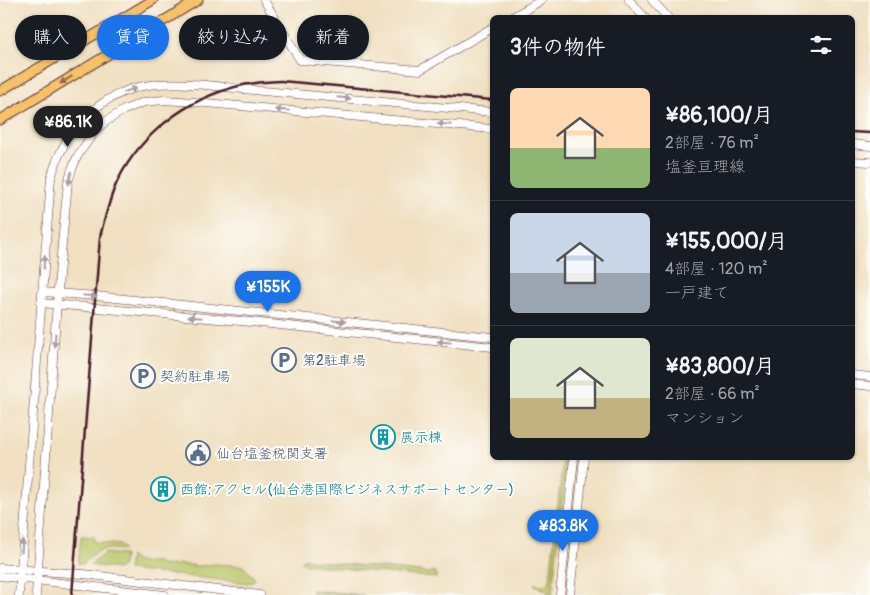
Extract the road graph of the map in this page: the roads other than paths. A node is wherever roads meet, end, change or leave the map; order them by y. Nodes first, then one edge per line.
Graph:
1 (153, 0) edge
2 (198, 0) edge
3 (264, 0) edge
4 (542, 0) edge
5 (629, 0) edge
6 (652, 0) edge
7 (516, 15) edge
8 (642, 15) edge
9 (665, 15) edge
10 (490, 29) edge
11 (0, 91) edge
12 (490, 112) edge
13 (0, 120) edge
14 (490, 129) edge
15 (855, 144) edge
16 (870, 146) edge
17 (855, 161) edge
18 (870, 162) edge
19 (42, 292) junction
20 (58, 293) junction
21 (41, 303) junction
22 (57, 304) junction
23 (490, 337) edge
24 (490, 347) edge
25 (855, 375) edge
26 (870, 377) edge
27 (855, 384) edge
28 (870, 386) edge
29 (574, 460) edge
30 (584, 460) edge
31 (0, 568) edge
32 (38, 570) junction
33 (20, 574) junction
34 (0, 576) edge
35 (37, 581) junction
36 (19, 595) edge
37 (36, 595) edge
38 (165, 595) edge
39 (260, 595) edge
40 (560, 595) edge
41 (570, 595) edge

1 - 11 main road
2 -> 13 main road
3 - 10 street
4 - 7 street
5 - 8 street
6 - 9 street
19 -> 12 street
14 -> 20 street
15 - 16 street
17 - 18 street
19 - 20 street
19 - 21 street
20 - 22 street
20 -> 23 street
21 - 22 street
33 -> 21 street
24 -> 22 street
22 -> 32 street
25 - 26 street
27 - 28 street
29 - 40 street
30 - 41 street
31 - 33 street
32 - 33 street
32 - 35 street
32 - 39 street
33 - 34 street
33 - 35 street
33 - 36 street
35 - 37 street
35 - 38 street

